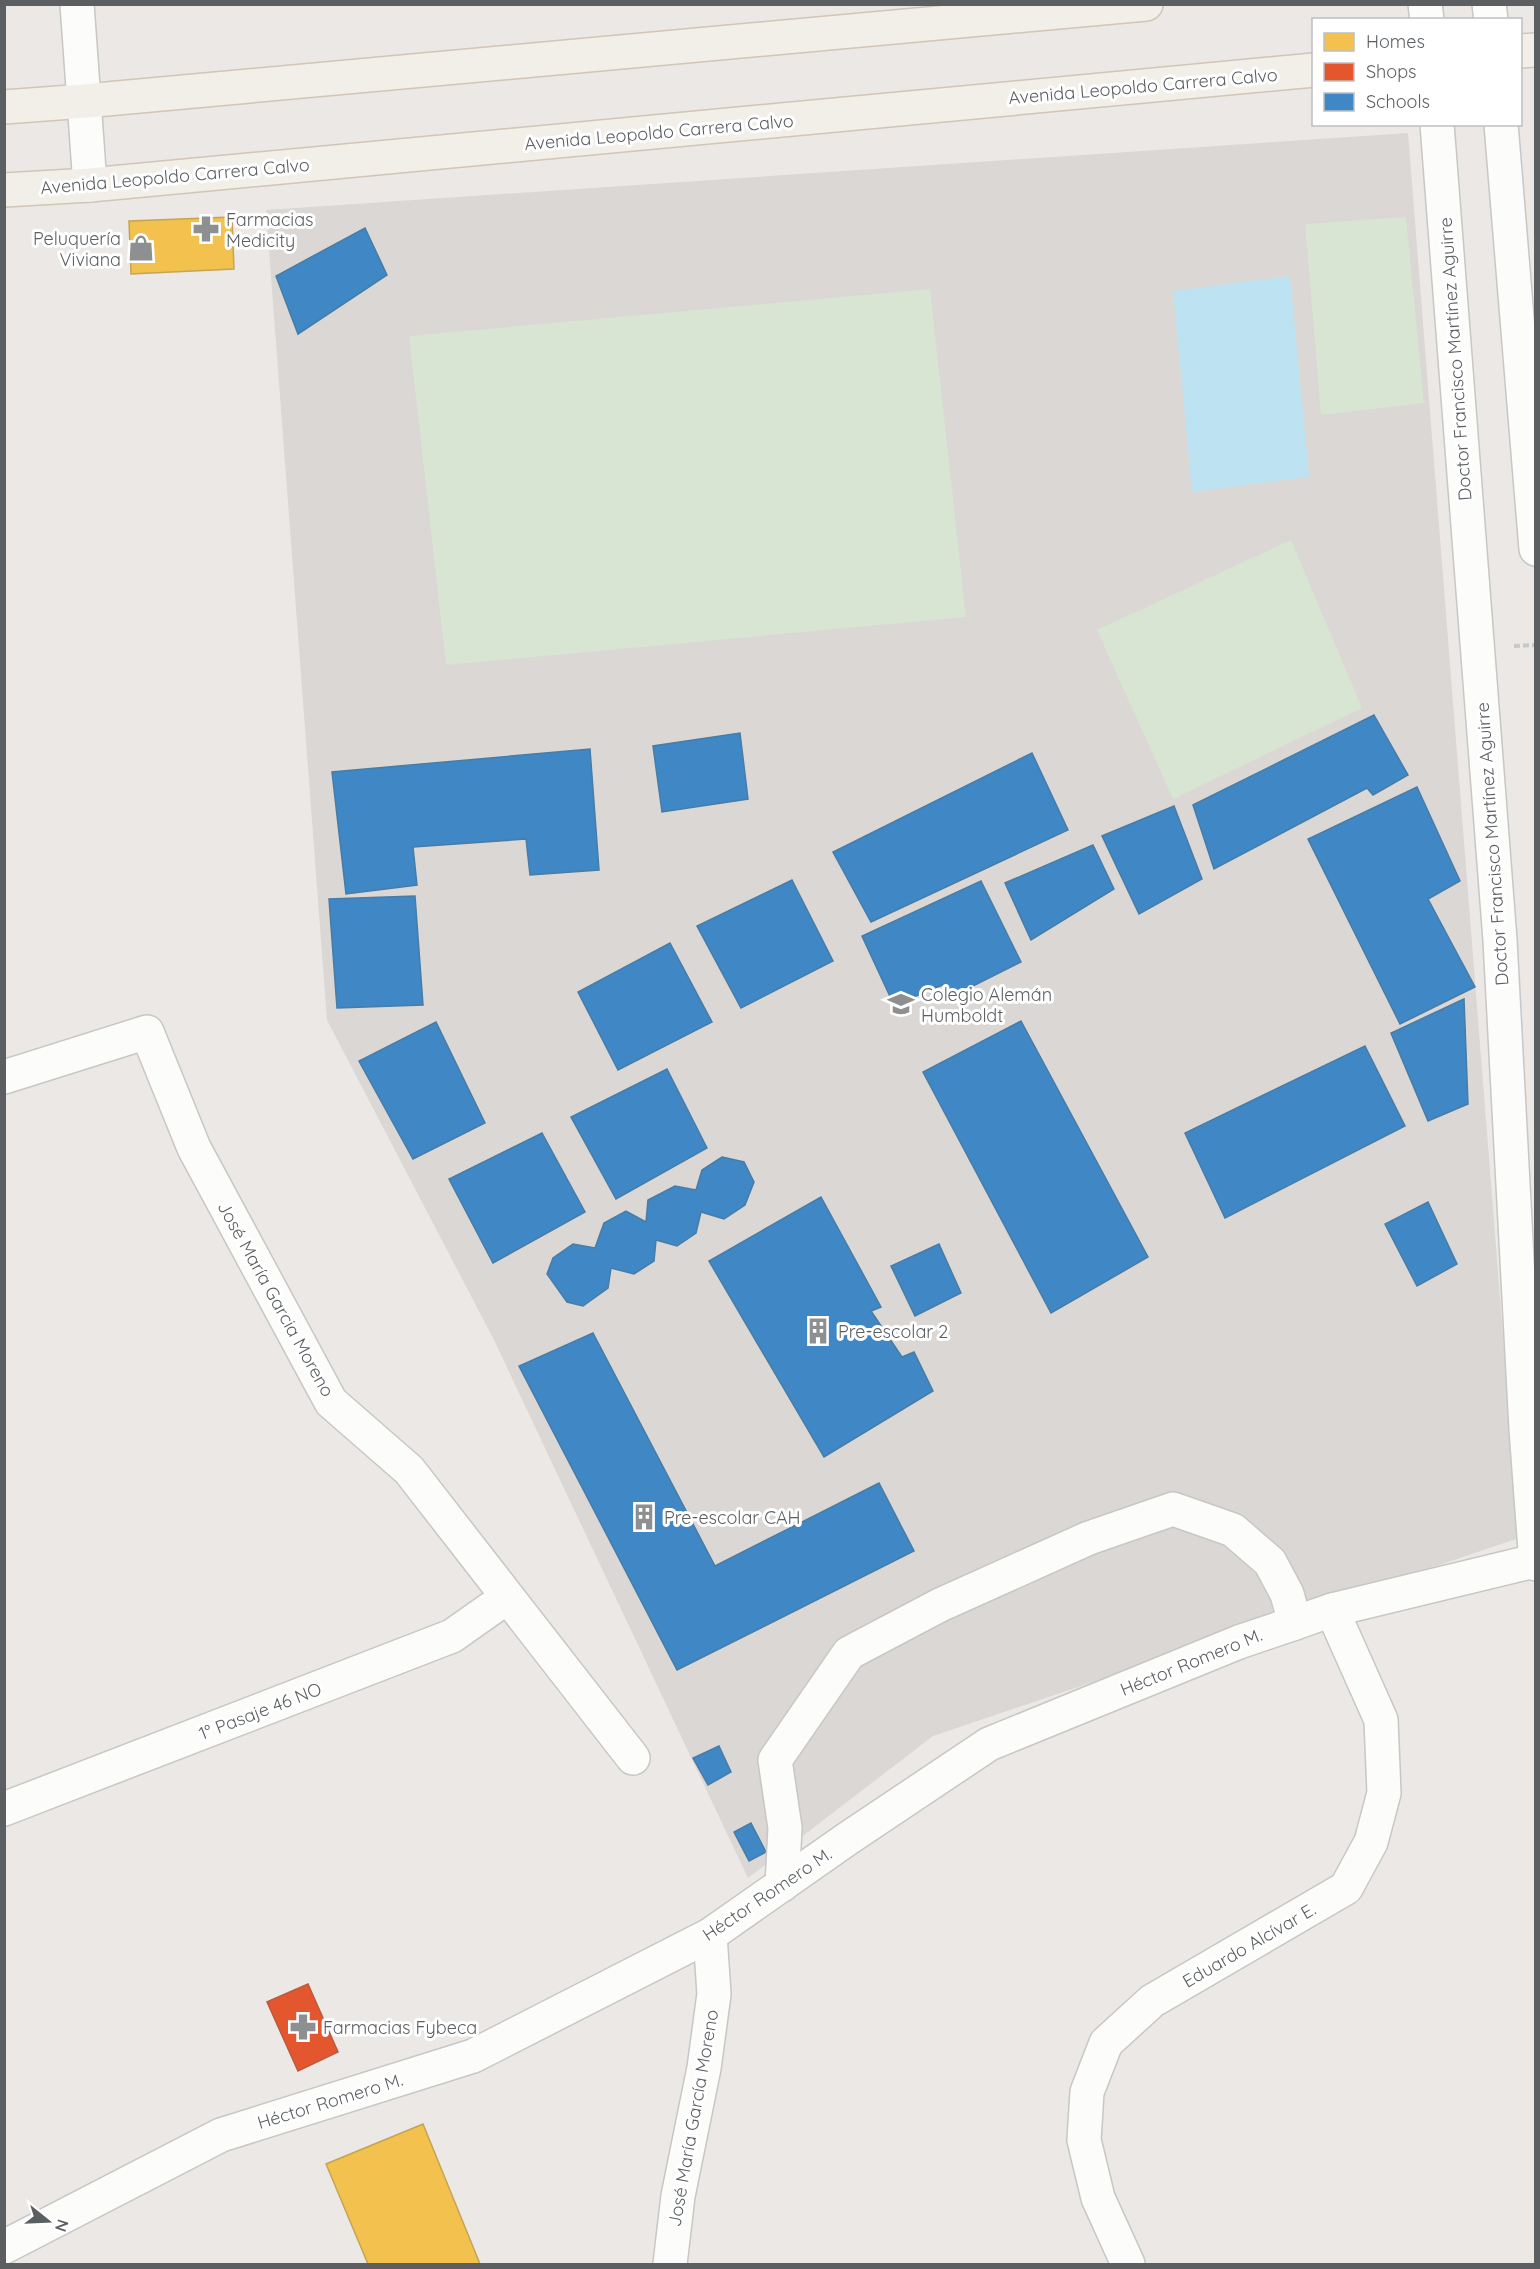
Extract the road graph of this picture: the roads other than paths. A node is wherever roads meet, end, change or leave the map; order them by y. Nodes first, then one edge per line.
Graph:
1 (77, 4) edge
2 (1146, 4) edge
3 (1312, 70) edge
4 (85, 101) junction
5 (4, 106) edge
6 (1437, 126) edge
7 (1501, 126) edge
8 (90, 185) junction
9 (4, 190) edge
10 (1527, 332) edge
11 (1536, 549) edge
12 (4, 1077) edge
13 (1536, 1381) edge
14 (1526, 1429) junction
15 (1535, 1562) edge
16 (507, 1598) junction
17 (1332, 1610) junction
18 (1295, 1623) junction
19 (633, 1758) dead end
20 (4, 1809) edge
21 (782, 1885) junction
22 (710, 1935) junction
23 (4, 2247) edge
24 (670, 2265) edge
25 (1128, 2265) edge

1 - 4 street
2 - 4 main road
3 - 8 main road, Avenida Leopoldo Carrera Calvo
4 - 5 main road
4 - 8 street
6 - 14 street, Doctor Francisco Martínez Aguirre
7 - 10 street
8 - 9 main road, Avenida Leopoldo Carrera Calvo
10 - 11 street
12 - 16 street, José María Garcia Moreno
13 - 14 street
14 - 15 street, Doctor Francisco Martínez Aguirre
15 - 17 street, Héctor Romero M.
16 - 19 street, José María Garcia Moreno
16 - 20 street, 1° Pasaje 46 NO
17 - 18 street, Héctor Romero M.
17 - 25 street, Eduardo Alcívar E.
18 - 21 street, Héctor Romero M.
18 - 21 street
21 - 22 street, Héctor Romero M.
22 - 23 street, Héctor Romero M.
22 - 24 street, José María García Moreno

